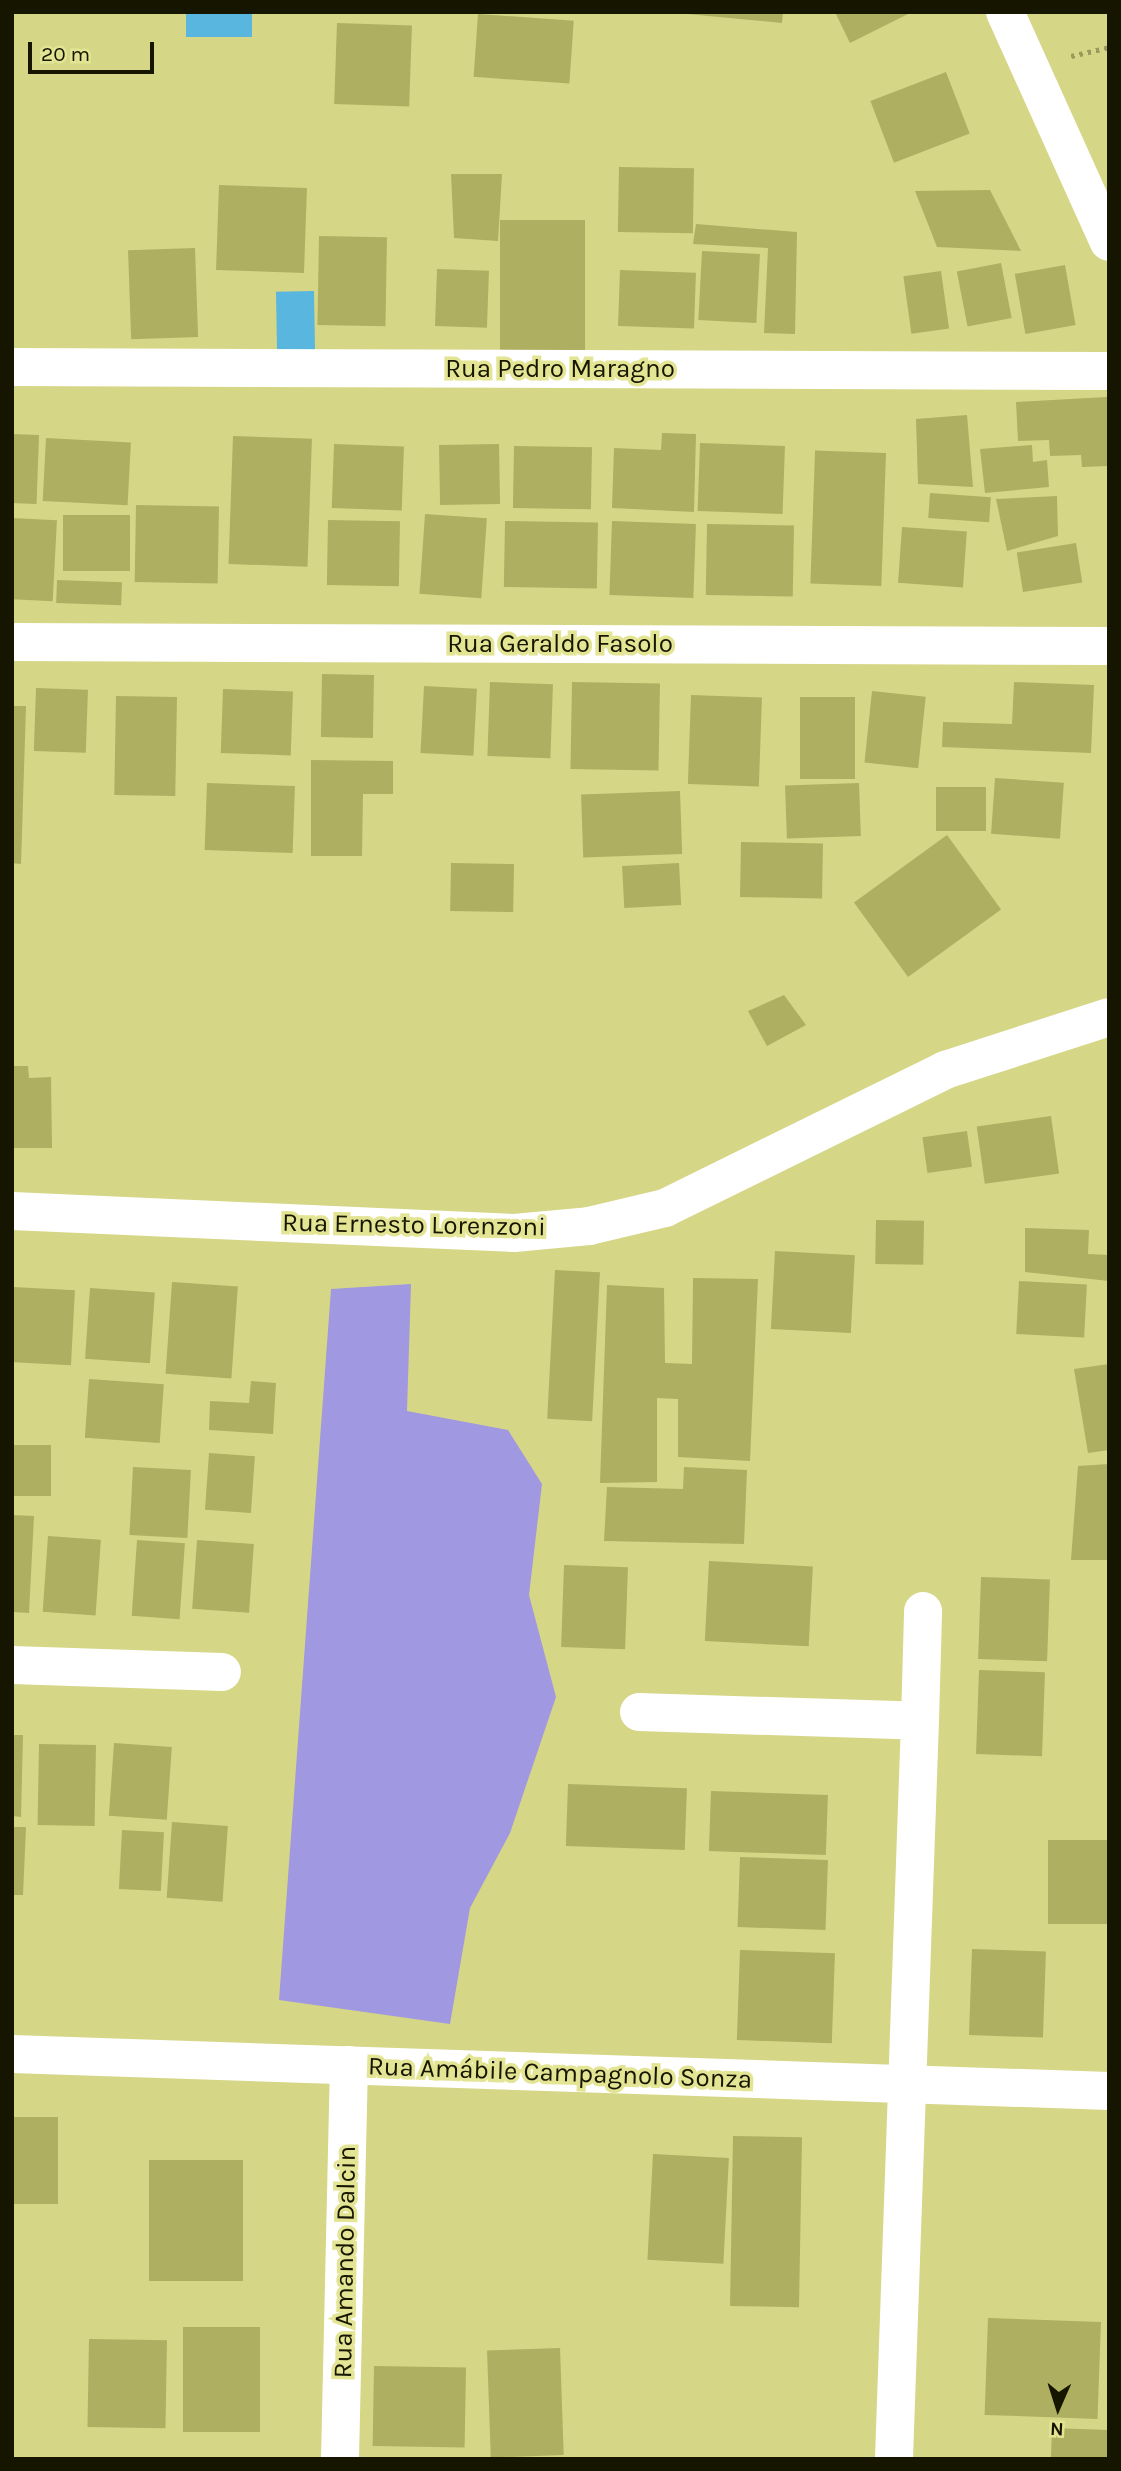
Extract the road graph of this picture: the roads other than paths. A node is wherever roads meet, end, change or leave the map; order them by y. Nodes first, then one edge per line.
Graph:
1 (1005, 12) edge
2 (1109, 242) edge
3 (12, 367) edge
4 (1109, 372) edge
5 (12, 642) edge
6 (1109, 646) edge
7 (1107, 1015) edge
8 (12, 1211) edge
9 (923, 1611) dead end
10 (12, 1664) edge
11 (222, 1672) dead end
12 (639, 1712) dead end
13 (920, 1721) junction
14 (12, 2054) edge
15 (349, 2065) junction
16 (906, 2086) junction
17 (1109, 2091) edge
18 (340, 2459) edge
19 (894, 2459) edge

1 - 2 street
3 - 4 street, Rua Pedro Maragno
5 - 6 street, Rua Geraldo Fasolo
7 - 8 street, Rua Ernesto Lorenzoni
9 - 13 street
10 - 11 street
12 - 13 street
13 - 16 street
14 - 15 street, Rua Amábile Campagnolo Sonza
15 - 16 street, Rua Amábile Campagnolo Sonza
15 - 18 street, Rua Amando Dalcin
16 - 17 street, Rua Amábile Campagnolo Sonza
16 - 19 street

